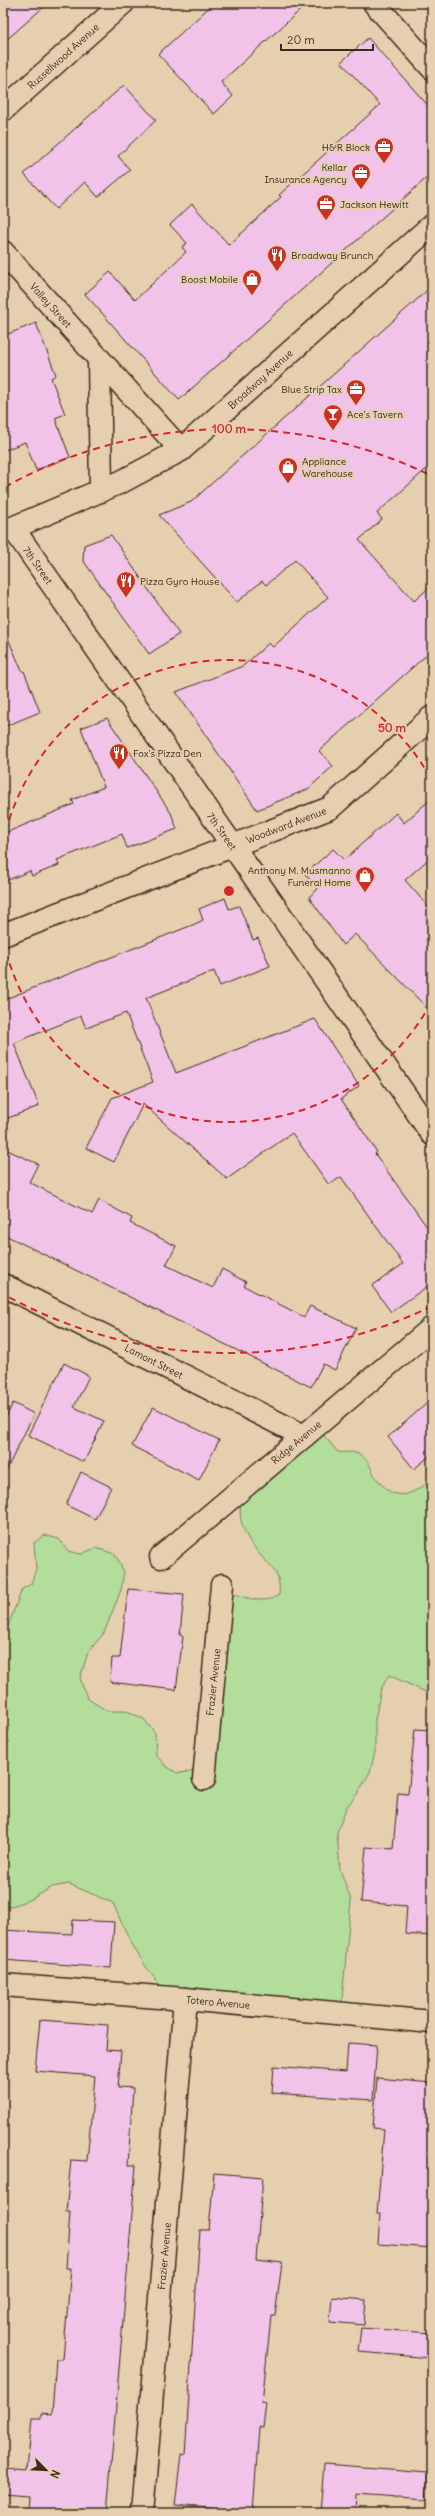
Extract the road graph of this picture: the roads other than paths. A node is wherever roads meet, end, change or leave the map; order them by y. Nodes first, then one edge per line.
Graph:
1 (123, 3) edge
2 (374, 3) edge
3 (432, 68) edge
4 (3, 110) edge
5 (432, 225) edge
6 (3, 252) edge
7 (99, 359) junction
8 (181, 450) junction
9 (101, 491) junction
10 (8, 530) edge
11 (432, 717) edge
12 (232, 846) junction
13 (3, 935) edge
14 (432, 1134) edge
15 (3, 1285) edge
16 (432, 1328) edge
17 (304, 1436) junction
18 (161, 1557) dead end
19 (222, 1585) dead end
20 (204, 1779) dead end
21 (3, 1985) edge
22 (185, 1999) junction
23 (432, 2022) edge
24 (142, 2513) edge

1 - 4 street, Russellwood Avenue
2 - 3 street
5 - 8 street, Broadway Avenue
6 - 7 street, Valley Street
7 - 8 street, Valley Street
7 - 9 street
8 - 9 street, Broadway Avenue
9 - 10 street, Broadway Avenue
10 - 12 street, 7th Street
11 - 12 street, Woodward Avenue
12 - 13 street, Woodward Avenue
12 - 14 street, 7th Street
15 - 17 street, Lamont Street
16 - 17 street, Ridge Avenue
17 - 18 street, Ridge Avenue
19 - 20 street, Frazier Avenue
21 - 22 street, Totero Avenue
22 - 23 street, Totero Avenue
22 - 24 street, Frazier Avenue

